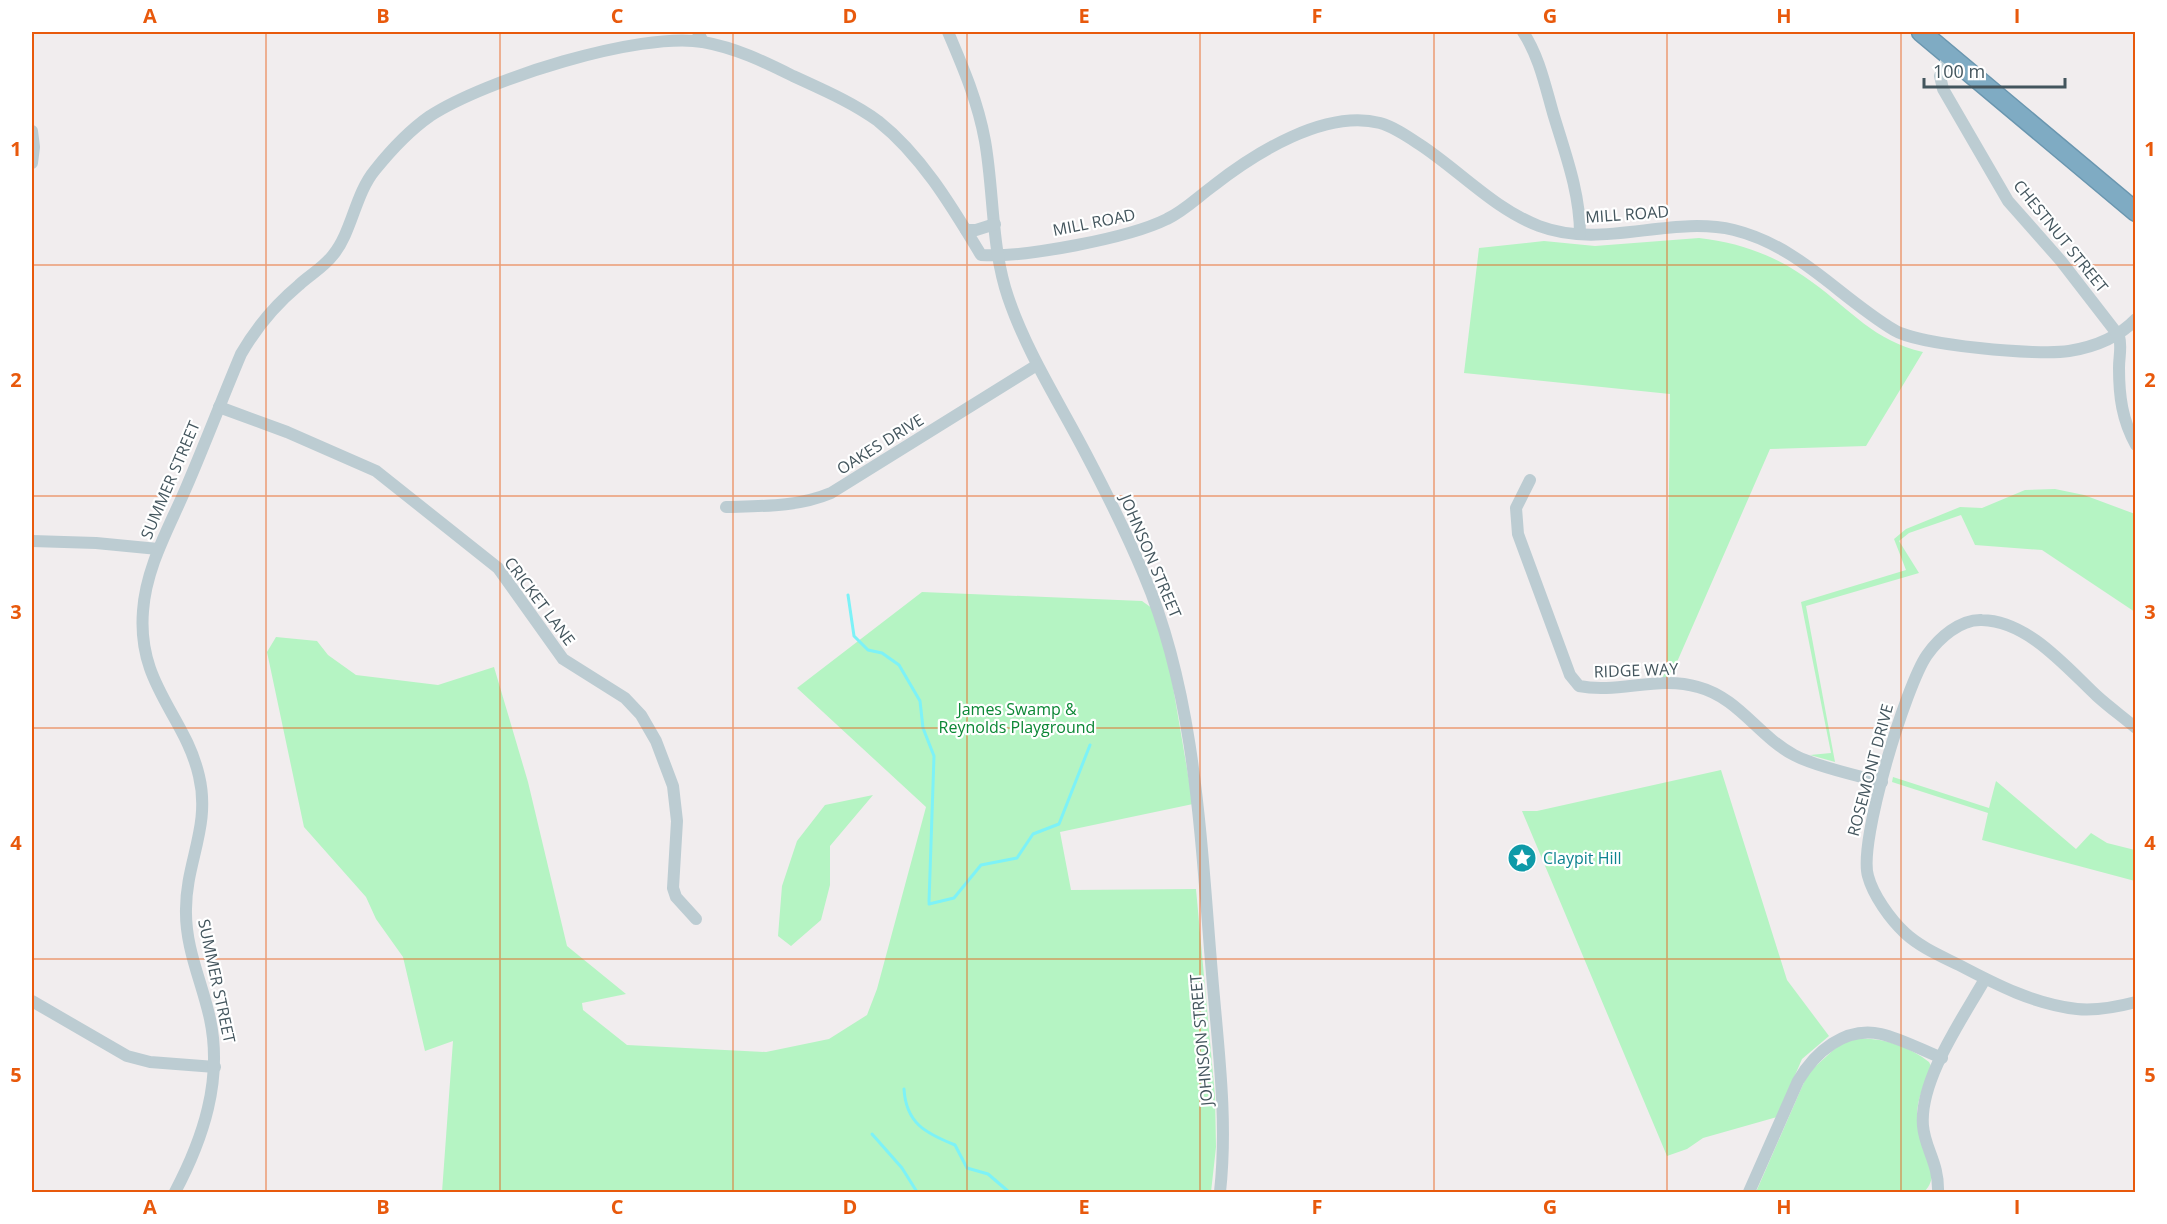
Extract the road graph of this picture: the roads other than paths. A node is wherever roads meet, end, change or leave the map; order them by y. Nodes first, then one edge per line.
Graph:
1 (948, 32) edge
2 (1523, 32) edge
3 (1921, 32) edge
4 (701, 37) edge
5 (1949, 54) junction
6 (32, 132) edge
7 (32, 163) edge
8 (2136, 212) edge
9 (995, 224) junction
10 (966, 230) junction
11 (1580, 234) junction
12 (998, 256) junction
13 (2136, 319) edge
14 (2119, 336) junction
15 (1037, 365) junction
16 (219, 407) junction
17 (2136, 445) edge
18 (1530, 480) dead end
19 (726, 507) dead end
20 (32, 541) edge
21 (158, 549) junction
22 (2136, 728) edge
23 (1881, 782) junction
24 (696, 919) dead end
25 (1985, 980) junction
26 (32, 1001) edge
27 (2136, 1002) edge
28 (1942, 1058) junction
29 (215, 1067) junction
30 (175, 1192) edge
31 (1220, 1192) edge
32 (1749, 1192) edge
33 (1938, 1192) edge

1 - 9 street, JOHNSON STREET
2 - 11 street
3 - 5 highway
4 - 10 street, SUMMER STREET
4 - 16 street, SUMMER STREET
5 - 8 highway
5 - 14 street, CHESTNUT STREET
6 - 7 street
9 - 10 street
9 - 12 street, JOHNSON STREET
10 - 12 street, SUMMER STREET
11 - 12 street, MILL ROAD
11 - 14 street, MILL ROAD
12 - 15 street, JOHNSON STREET
13 - 14 street, MILL ROAD
14 - 17 street
15 - 19 street, OAKES DRIVE
15 - 31 street, JOHNSON STREET
16 - 21 street, SUMMER STREET
16 - 24 street, CRICKET LANE
18 - 23 street, RIDGE WAY
20 - 21 street
21 - 29 street, SUMMER STREET
22 - 23 street, ROSEMONT DRIVE
23 - 25 street, ROSEMONT DRIVE
25 - 27 street, ROSEMONT DRIVE
25 - 28 street
26 - 29 street
28 - 32 street
28 - 33 street
29 - 30 street, SUMMER STREET

